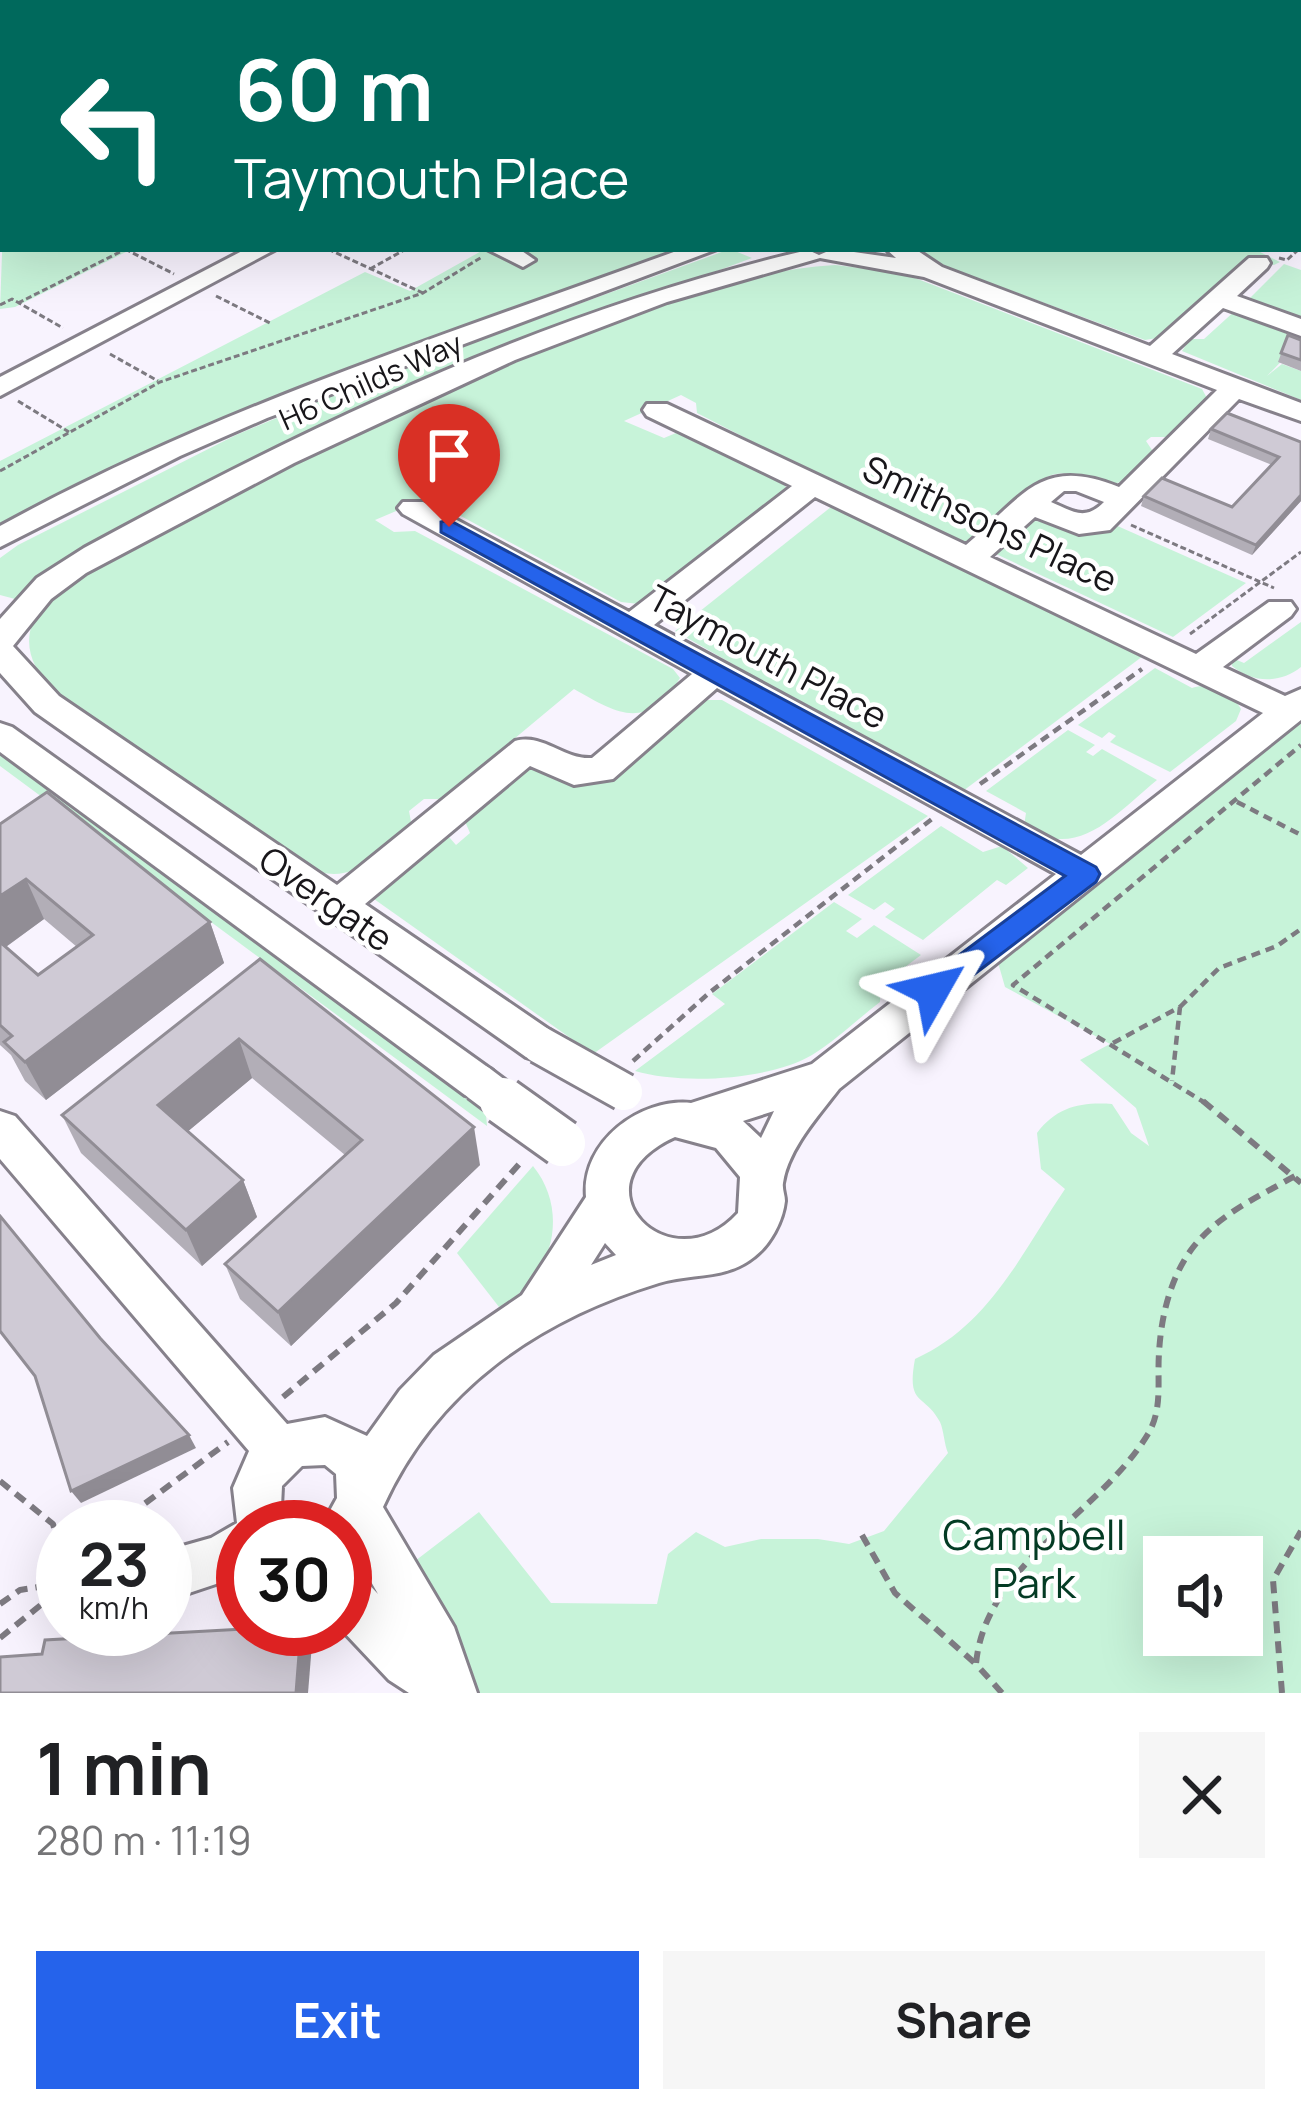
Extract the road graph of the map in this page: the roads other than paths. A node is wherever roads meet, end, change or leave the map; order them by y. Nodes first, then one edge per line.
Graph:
1 (259, 252) edge
2 (697, 252) edge
3 (903, 252) edge
4 (831, 254) edge
5 (1258, 263) dead end
6 (934, 272) junction
7 (1219, 298) junction
8 (1301, 328) edge
9 (1154, 357) junction
10 (1235, 388) junction
11 (9, 394) edge
12 (657, 410) dead end
13 (1301, 413) edge
14 (812, 485) junction
15 (1032, 505) junction
16 (412, 508) dead end
17 (1116, 508) junction
18 (0, 538) edge
19 (971, 557) junction
20 (1281, 600) road end
21 (631, 627) junction
22 (0, 643) edge
23 (1201, 667) junction
24 (714, 673) junction
25 (1297, 719) edge
26 (0, 735) edge
27 (1086, 874) junction
28 (336, 907) junction
29 (825, 1077) junction
30 (684, 1119) junction
31 (0, 1129) edge
32 (763, 1179) junction
33 (606, 1193) junction
34 (670, 1259) junction
35 (539, 1305) junction
36 (415, 1404) junction
37 (282, 1436) junction
38 (255, 1500) edge
39 (356, 1500) edge
40 (361, 1500) edge
41 (372, 1538) edge
42 (372, 1625) edge
43 (448, 1689) edge

1 - 11 street
2 - 18 street, H6 Childs Way
3 - 6 street
4 - 6 street
4 - 22 street, H6 Childs Way
5 - 7 street
6 - 9 street
7 - 8 street
7 - 9 street
9 - 10 street
10 - 13 street
10 - 17 street
12 - 14 street, Smithsons Place
14 - 19 street, Smithsons Place
14 - 21 street
15 - 17 street
15 - 17 street
15 - 19 street
16 - 21 street, Taymouth Place
19 - 23 street, Smithsons Place
20 - 23 street
21 - 24 street, Taymouth Place
22 - 28 street, Overgate
23 - 25 street, Smithsons Place
24 - 27 street, Taymouth Place
24 - 28 street
25 - 27 street
26 - 33 street, Overgate, bridge
27 - 29 street
28 - 30 street, Overgate, bridge
29 - 30 street
29 - 32 street
30 - 32 street
30 - 33 street
31 - 37 street
32 - 34 street
33 - 34 street
33 - 35 street
34 - 35 street
35 - 36 street
36 - 37 street
36 - 40 street
37 - 38 street
37 - 39 street
41 - 43 street
42 - 43 street

